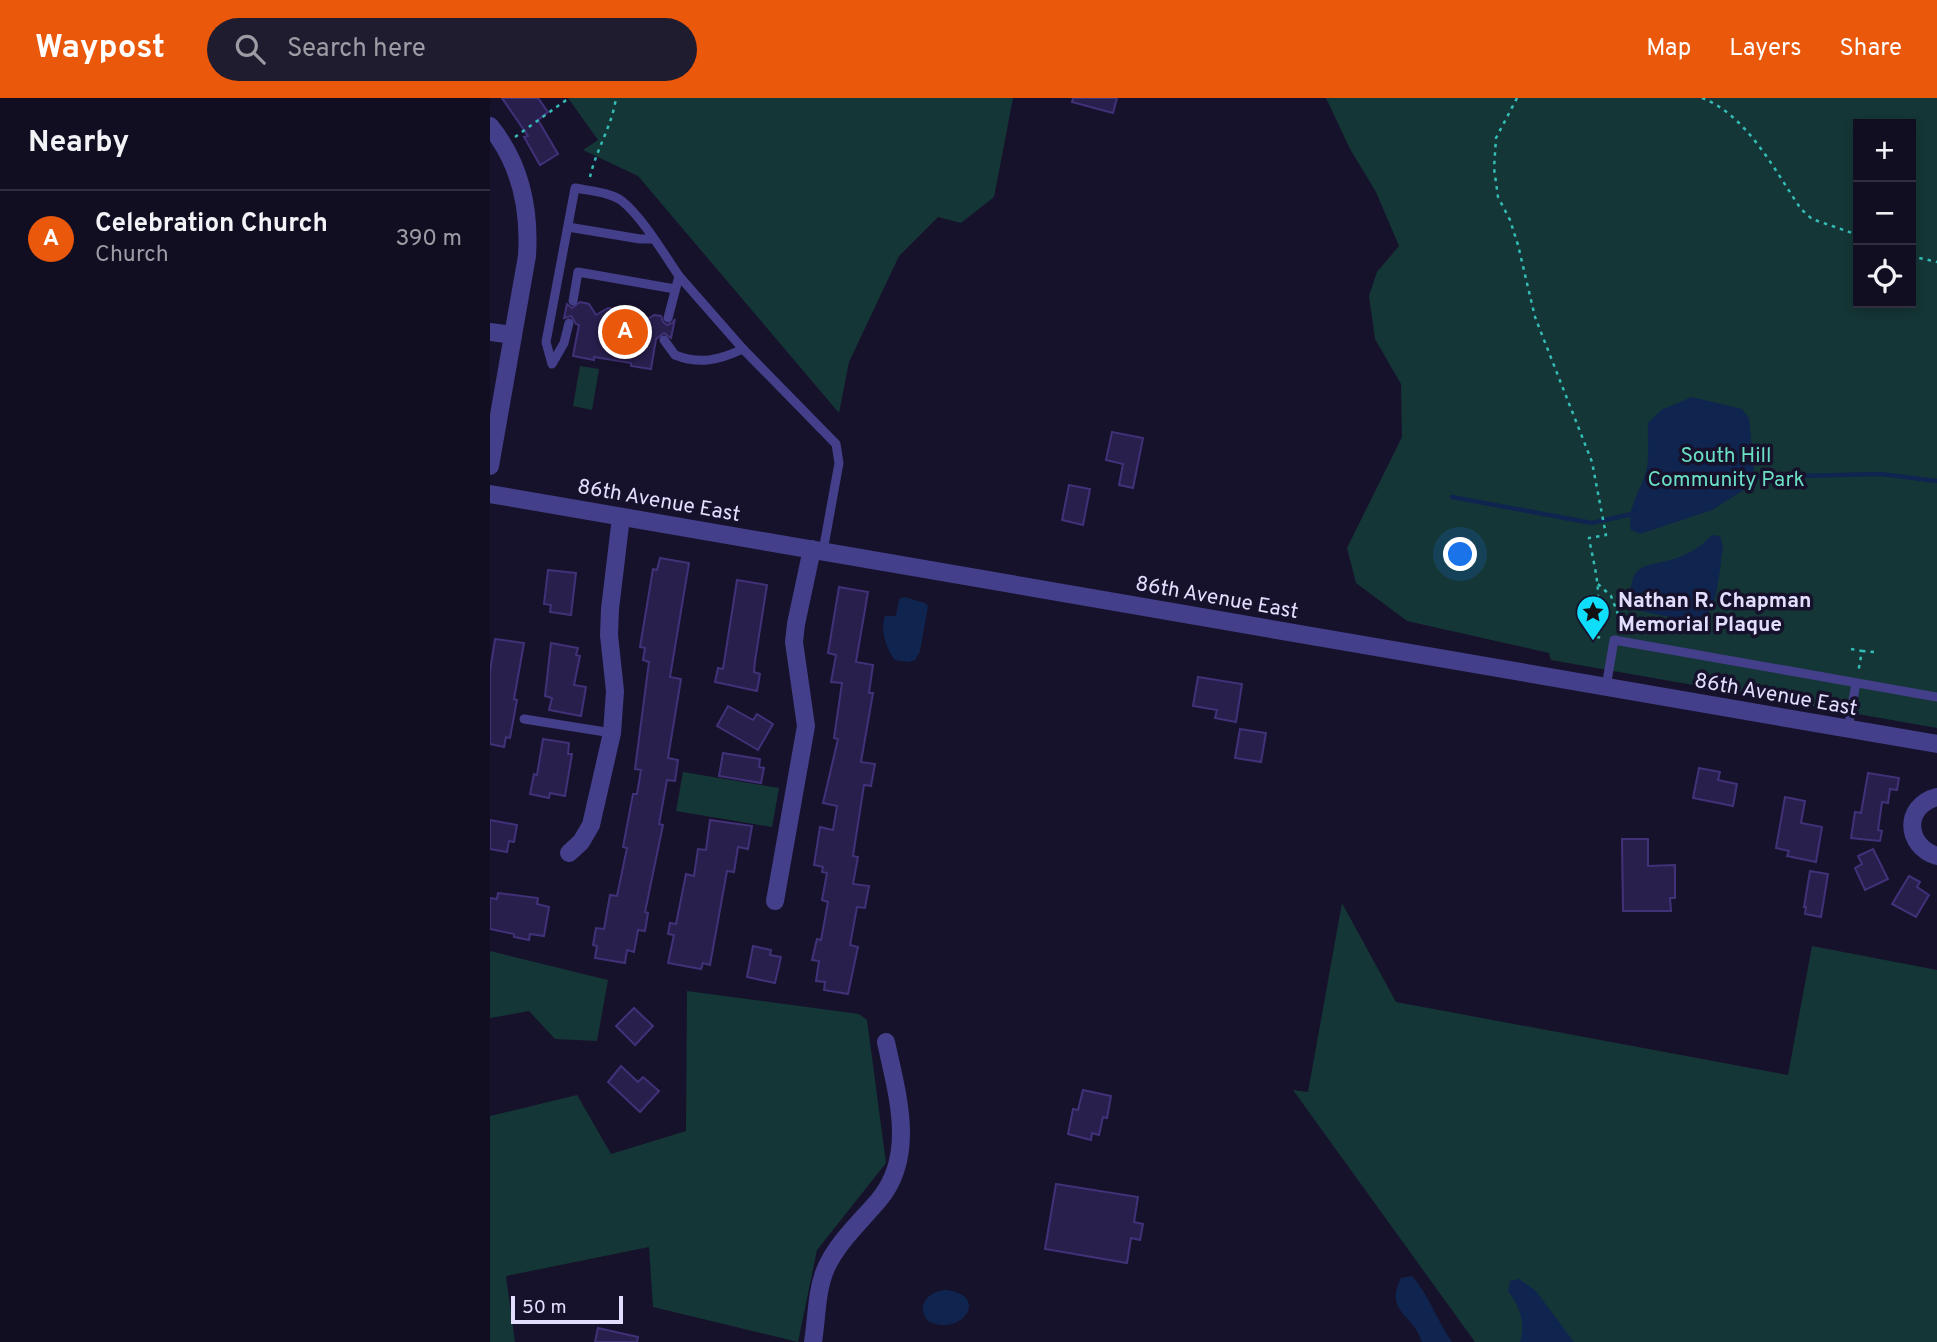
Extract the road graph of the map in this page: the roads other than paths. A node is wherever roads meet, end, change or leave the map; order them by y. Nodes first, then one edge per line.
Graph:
1 (490, 126) edge
2 (568, 227) junction
3 (652, 239) junction
4 (560, 268) junction
5 (578, 272) junction
6 (679, 276) junction
7 (675, 289) junction
8 (573, 301) dead end
9 (668, 318) dead end
10 (569, 323) dead end
11 (490, 332) edge
12 (513, 335) junction
13 (664, 340) dead end
14 (743, 349) junction
15 (490, 466) edge
16 (490, 494) edge
17 (621, 517) junction
18 (818, 550) junction
19 (1856, 683) junction
20 (1606, 688) junction
21 (1937, 697) edge
22 (524, 719) dead end
23 (1848, 729) junction
24 (611, 733) junction
25 (1937, 744) edge
26 (1937, 797) edge
27 (569, 853) dead end
28 (1937, 856) edge
29 (775, 901) dead end
30 (886, 1042) dead end
31 (813, 1342) edge

1 - 12 street
2 - 3 lane
2 - 3 lane
2 - 4 lane
3 - 6 lane
4 - 5 lane
4 - 10 lane
5 - 7 lane
5 - 8 lane
6 - 7 lane
6 - 14 lane
7 - 9 lane
11 - 12 street
12 - 15 street
13 - 14 lane
14 - 18 lane
16 - 17 street, 86th Avenue East
17 - 18 street, 86th Avenue East
17 - 24 street
18 - 20 street, 86th Avenue East
18 - 29 street
19 - 20 lane
19 - 21 lane
19 - 23 lane
20 - 23 street, 86th Avenue East
22 - 24 lane
23 - 25 street, 86th Avenue East
24 - 27 street
26 - 28 street
30 - 31 street

